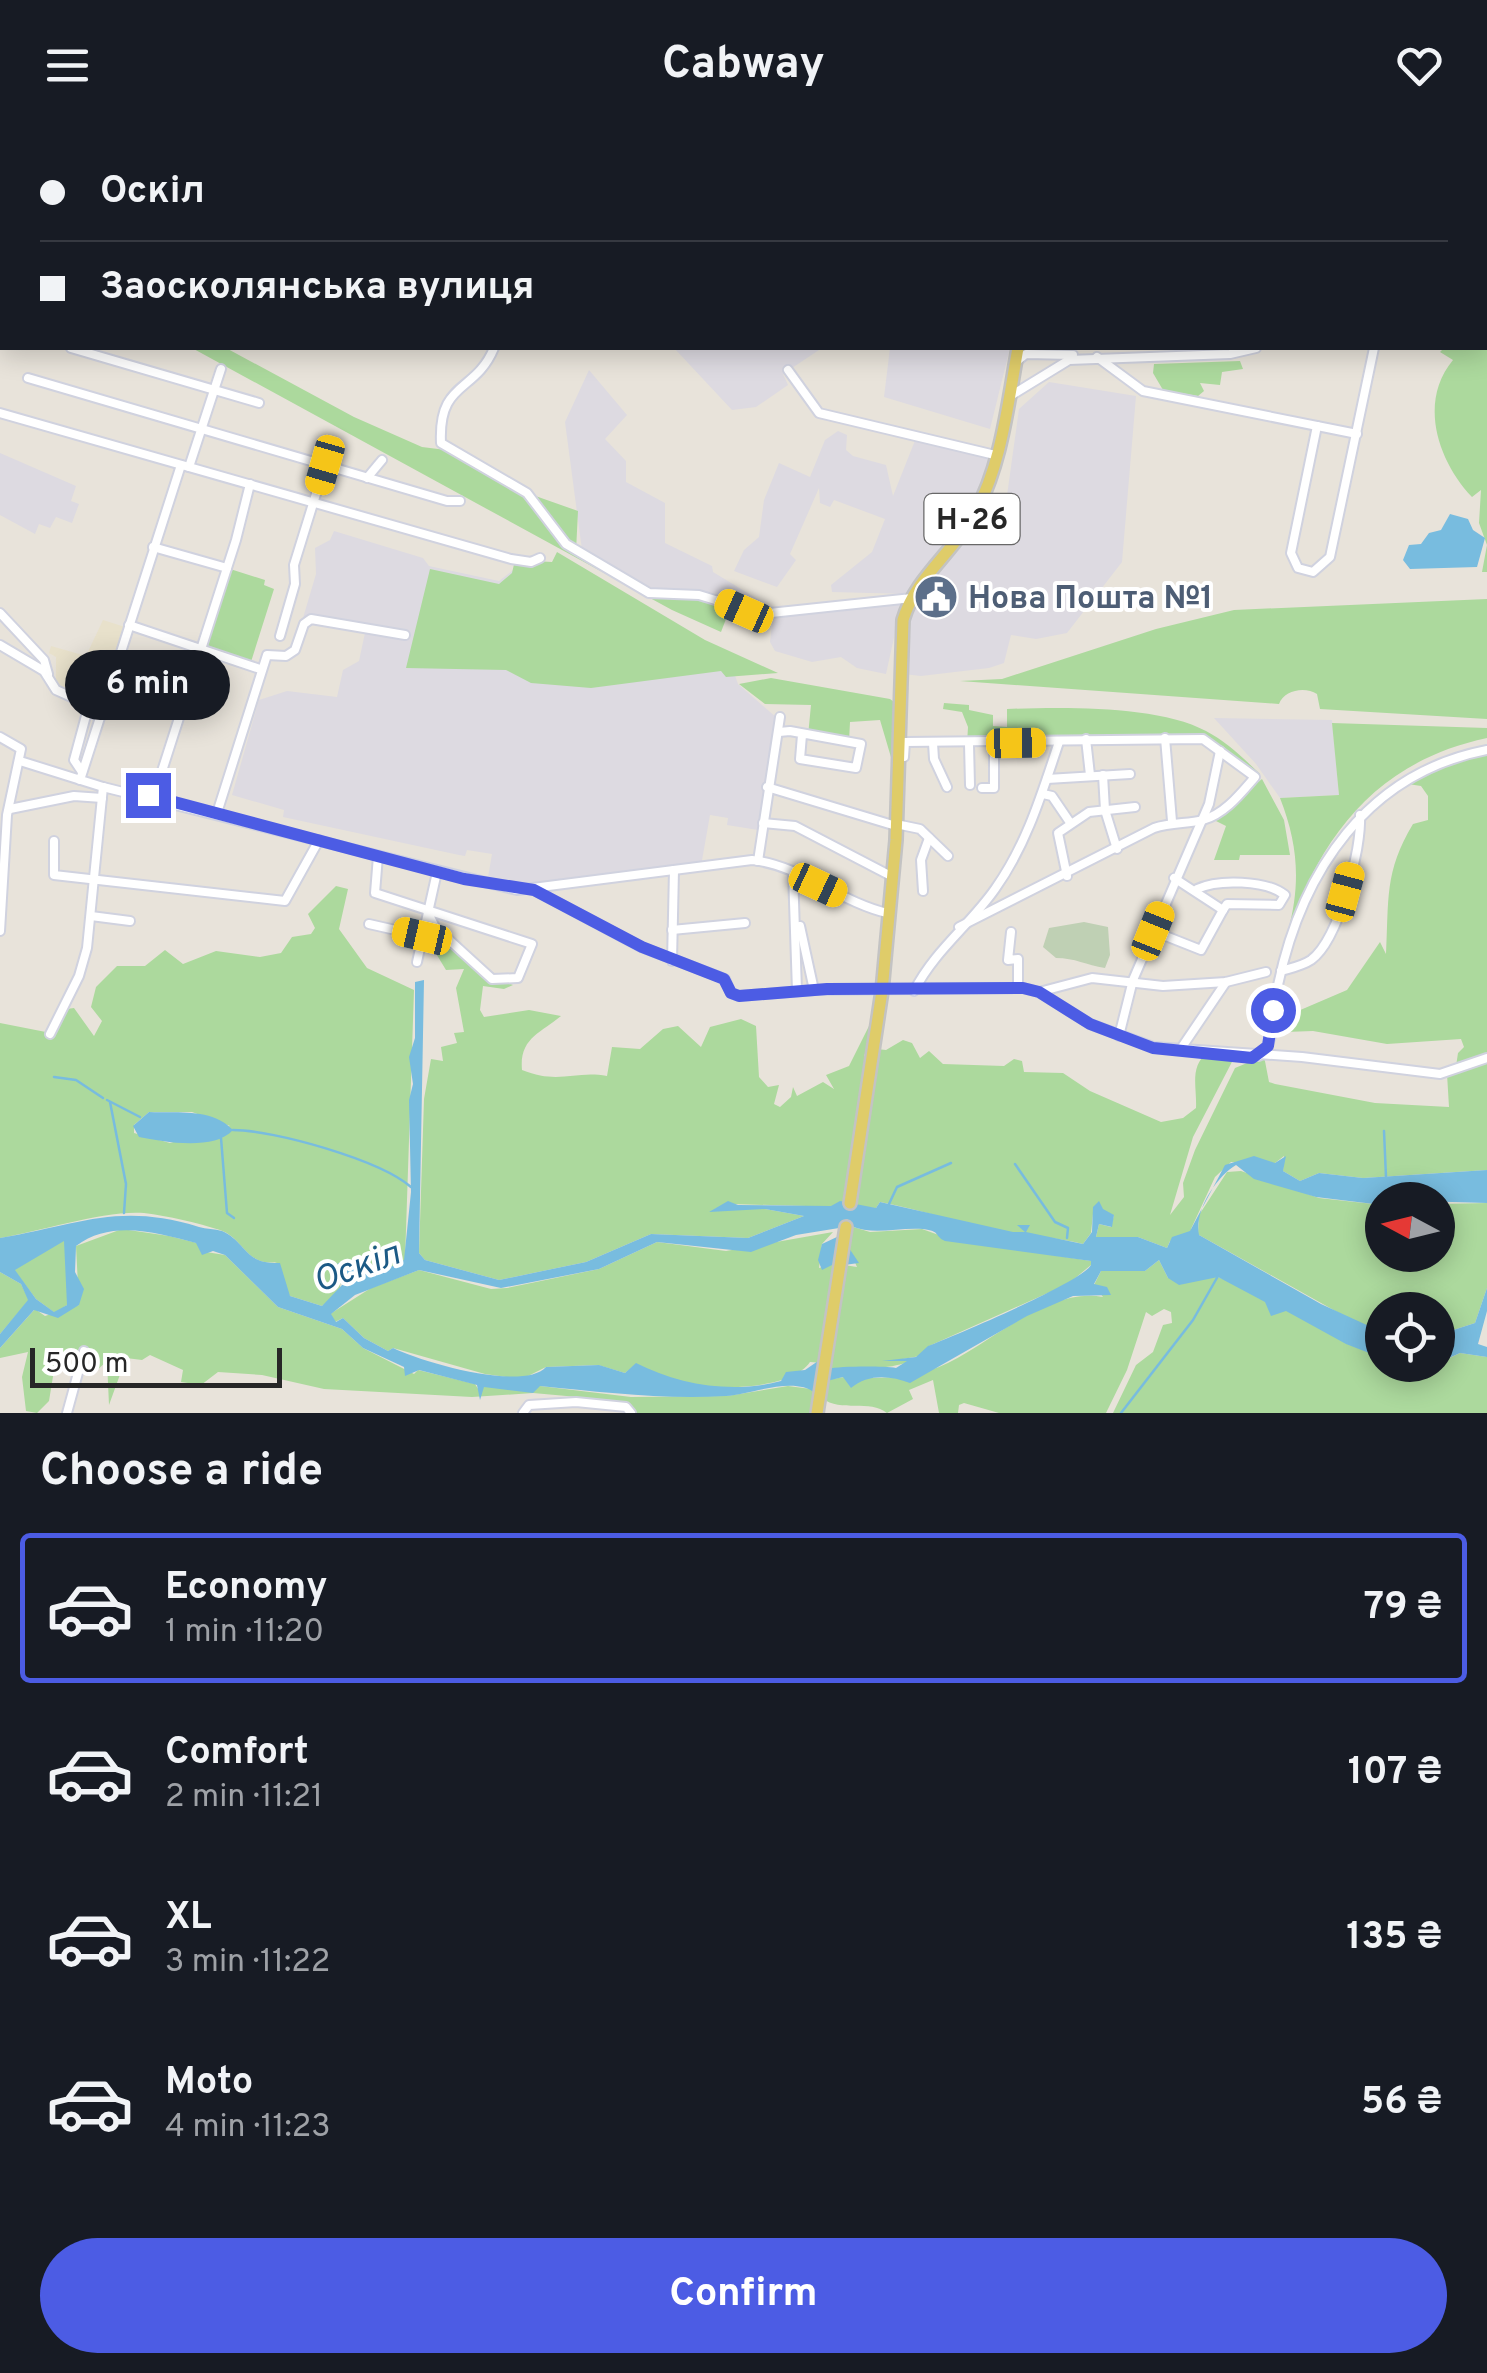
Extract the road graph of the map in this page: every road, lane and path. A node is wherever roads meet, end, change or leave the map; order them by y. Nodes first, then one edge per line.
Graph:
1 (79, 350) edge
2 (493, 350) edge
3 (1018, 350) edge
4 (1247, 350) edge
5 (1374, 350) edge
6 (1097, 357) junction
7 (1016, 362) junction
8 (221, 369) dead end
9 (788, 370) dead end
10 (28, 378) dead end
11 (216, 391) junction
12 (1008, 399) junction
13 (259, 403) dead end
14 (0, 413) edge
15 (1317, 426) junction
16 (202, 430) junction
17 (1357, 434) junction
18 (995, 455) junction
19 (382, 460) dead end
20 (325, 465) junction
21 (185, 466) junction
22 (367, 478) junction
23 (250, 484) junction
24 (460, 501) dead end
25 (314, 504) junction
26 (153, 547) junction
27 (540, 558) dead end
28 (227, 568) junction
29 (912, 598) junction
30 (0, 613) edge
31 (129, 625) junction
32 (280, 636) dead end
33 (405, 636) dead end
34 (0, 645) edge
35 (201, 650) junction
36 (260, 669) junction
37 (50, 678) junction
38 (108, 688) junction
39 (87, 712) junction
40 (181, 714) junction
41 (99, 716) junction
42 (780, 717) dead end
43 (779, 732) junction
44 (802, 735) junction
45 (0, 736) edge
46 (1165, 738) junction
47 (1086, 740) junction
48 (1060, 742) junction
49 (933, 743) junction
50 (994, 743) junction
51 (969, 744) junction
52 (1487, 750) edge
53 (1220, 752) junction
54 (20, 761) junction
55 (1130, 774) dead end
56 (1090, 775) junction
57 (1103, 775) junction
58 (81, 776) junction
59 (1047, 779) junction
60 (897, 783) junction
61 (970, 785) dead end
62 (767, 787) junction
63 (946, 787) dead end
64 (108, 788) junction
65 (982, 788) dead end
66 (1043, 794) junction
67 (154, 796) junction
68 (101, 799) junction
69 (1136, 807) dead end
70 (10, 809) junction
71 (1105, 810) junction
72 (217, 813) junction
73 (1360, 815) junction
74 (1203, 820) junction
75 (1069, 821) junction
76 (1172, 821) junction
77 (763, 823) junction
78 (896, 825) junction
79 (930, 838) junction
80 (319, 840) junction
81 (54, 841) dead end
82 (1116, 850) junction
83 (378, 856) junction
84 (948, 856) dead end
85 (758, 860) junction
86 (674, 870) junction
87 (436, 872) junction
88 (793, 872) junction
89 (891, 876) junction
90 (1067, 876) junction
91 (1174, 878) junction
92 (92, 882) junction
93 (534, 890) junction
94 (1197, 890) junction
95 (922, 891) dead end
96 (1223, 910) junction
97 (427, 911) junction
98 (796, 912) junction
99 (887, 913) junction
100 (91, 916) junction
101 (130, 921) dead end
102 (746, 923) dead end
103 (369, 924) dead end
104 (959, 928) junction
105 (672, 930) junction
106 (0, 931) edge
107 (1153, 931) junction
108 (1011, 932) dead end
109 (422, 936) junction
110 (672, 961) junction
111 (417, 962) dead end
112 (1281, 971) junction
113 (1266, 972) dead end
114 (1133, 980) junction
115 (1226, 982) junction
116 (1018, 988) junction
117 (814, 990) junction
118 (797, 991) junction
119 (882, 991) junction
120 (914, 991) junction
121 (1039, 992) junction
122 (50, 1034) dead end
123 (1119, 1036) junction
124 (1180, 1050) junction
125 (1259, 1056) junction
126 (1487, 1058) edge
127 (850, 1203) dead end
128 (846, 1228) dead end
129 (84, 1351) dead end
130 (68, 1413) edge
131 (523, 1413) edge
132 (631, 1413) edge
133 (817, 1413) edge

1 - 11 street
2 - 29 street
3 - 7 main road, Н-26
4 - 6 street
5 - 17 street
6 - 7 street
6 - 12 street
6 - 15 street
7 - 12 main road, Н-26
8 - 11 street
9 - 18 street
10 - 16 street
11 - 13 street
11 - 16 street
12 - 18 main road, Н-26
14 - 21 street
15 - 17 street
15 - 17 street
16 - 20 street
16 - 21 street
18 - 29 main road, Н-26
19 - 22 street
20 - 22 street
20 - 25 street
21 - 23 street
21 - 26 street
22 - 24 street
23 - 25 street
23 - 28 street
25 - 27 street
25 - 32 street
26 - 28 street
26 - 31 street
28 - 35 street
29 - 60 main road, Н-26
30 - 37 street
31 - 35 street
31 - 38 street
33 - 36 street
34 - 37 street
35 - 36 street
35 - 40 street
36 - 72 street
37 - 39 street
38 - 40 street
38 - 41 street
39 - 41 street
39 - 58 street
40 - 67 street
41 - 58 street
42 - 43 street
43 - 44 street
43 - 62 street
44 - 44 street
45 - 54 street
46 - 47 street
46 - 53 street
46 - 76 street
47 - 48 street
47 - 56 street
48 - 50 street
48 - 59 street
49 - 51 street
49 - 60 street
49 - 63 street
50 - 51 street
50 - 65 street
51 - 61 street
52 - 73 street
53 - 74 street
53 - 74 street
54 - 58 street
54 - 70 street
55 - 57 street
56 - 57 street
56 - 59 street
57 - 71 street
58 - 64 street
59 - 66 street
60 - 78 main road, Н-26
62 - 77 street
62 - 78 street
64 - 67 street
64 - 68 street
66 - 75 street
66 - 104 street
67 - 72 street
68 - 70 street
68 - 92 street
69 - 71 street
70 - 106 street
71 - 75 street
71 - 82 street
72 - 80 street
73 - 112 street
73 - 112 street
74 - 76 street
74 - 91 street
75 - 90 street
76 - 82 street
77 - 85 street
77 - 89 street
78 - 79 street
78 - 89 main road, Н-26
79 - 84 street
79 - 95 street
80 - 83 street
80 - 92 street
81 - 92 street
82 - 90 street
83 - 87 street
83 - 97 street
85 - 86 street
85 - 88 street
86 - 93 street
86 - 105 street
87 - 93 street
87 - 97 street
88 - 98 street
88 - 99 street
89 - 99 main road, Н-26
90 - 104 street
91 - 94 street
91 - 107 street
92 - 100 street
93 - 110 street
94 - 96 street
94 - 96 street
96 - 107 street
97 - 97 street
97 - 109 street
98 - 117 street
98 - 118 street
99 - 119 main road, Н-26
100 - 101 street
100 - 122 street
102 - 105 street
103 - 109 street
104 - 120 street
105 - 110 street
107 - 114 street
108 - 116 street
109 - 111 street
110 - 118 street
112 - 125 street
113 - 115 street
114 - 115 street
114 - 121 street
114 - 123 street
115 - 124 street
116 - 120 street
116 - 121 street
117 - 118 street
117 - 119 street
119 - 120 street
119 - 127 main road, Н-26
121 - 123 street
123 - 124 street
124 - 125 street
125 - 126 street
128 - 133 main road
129 - 130 street
131 - 132 street

